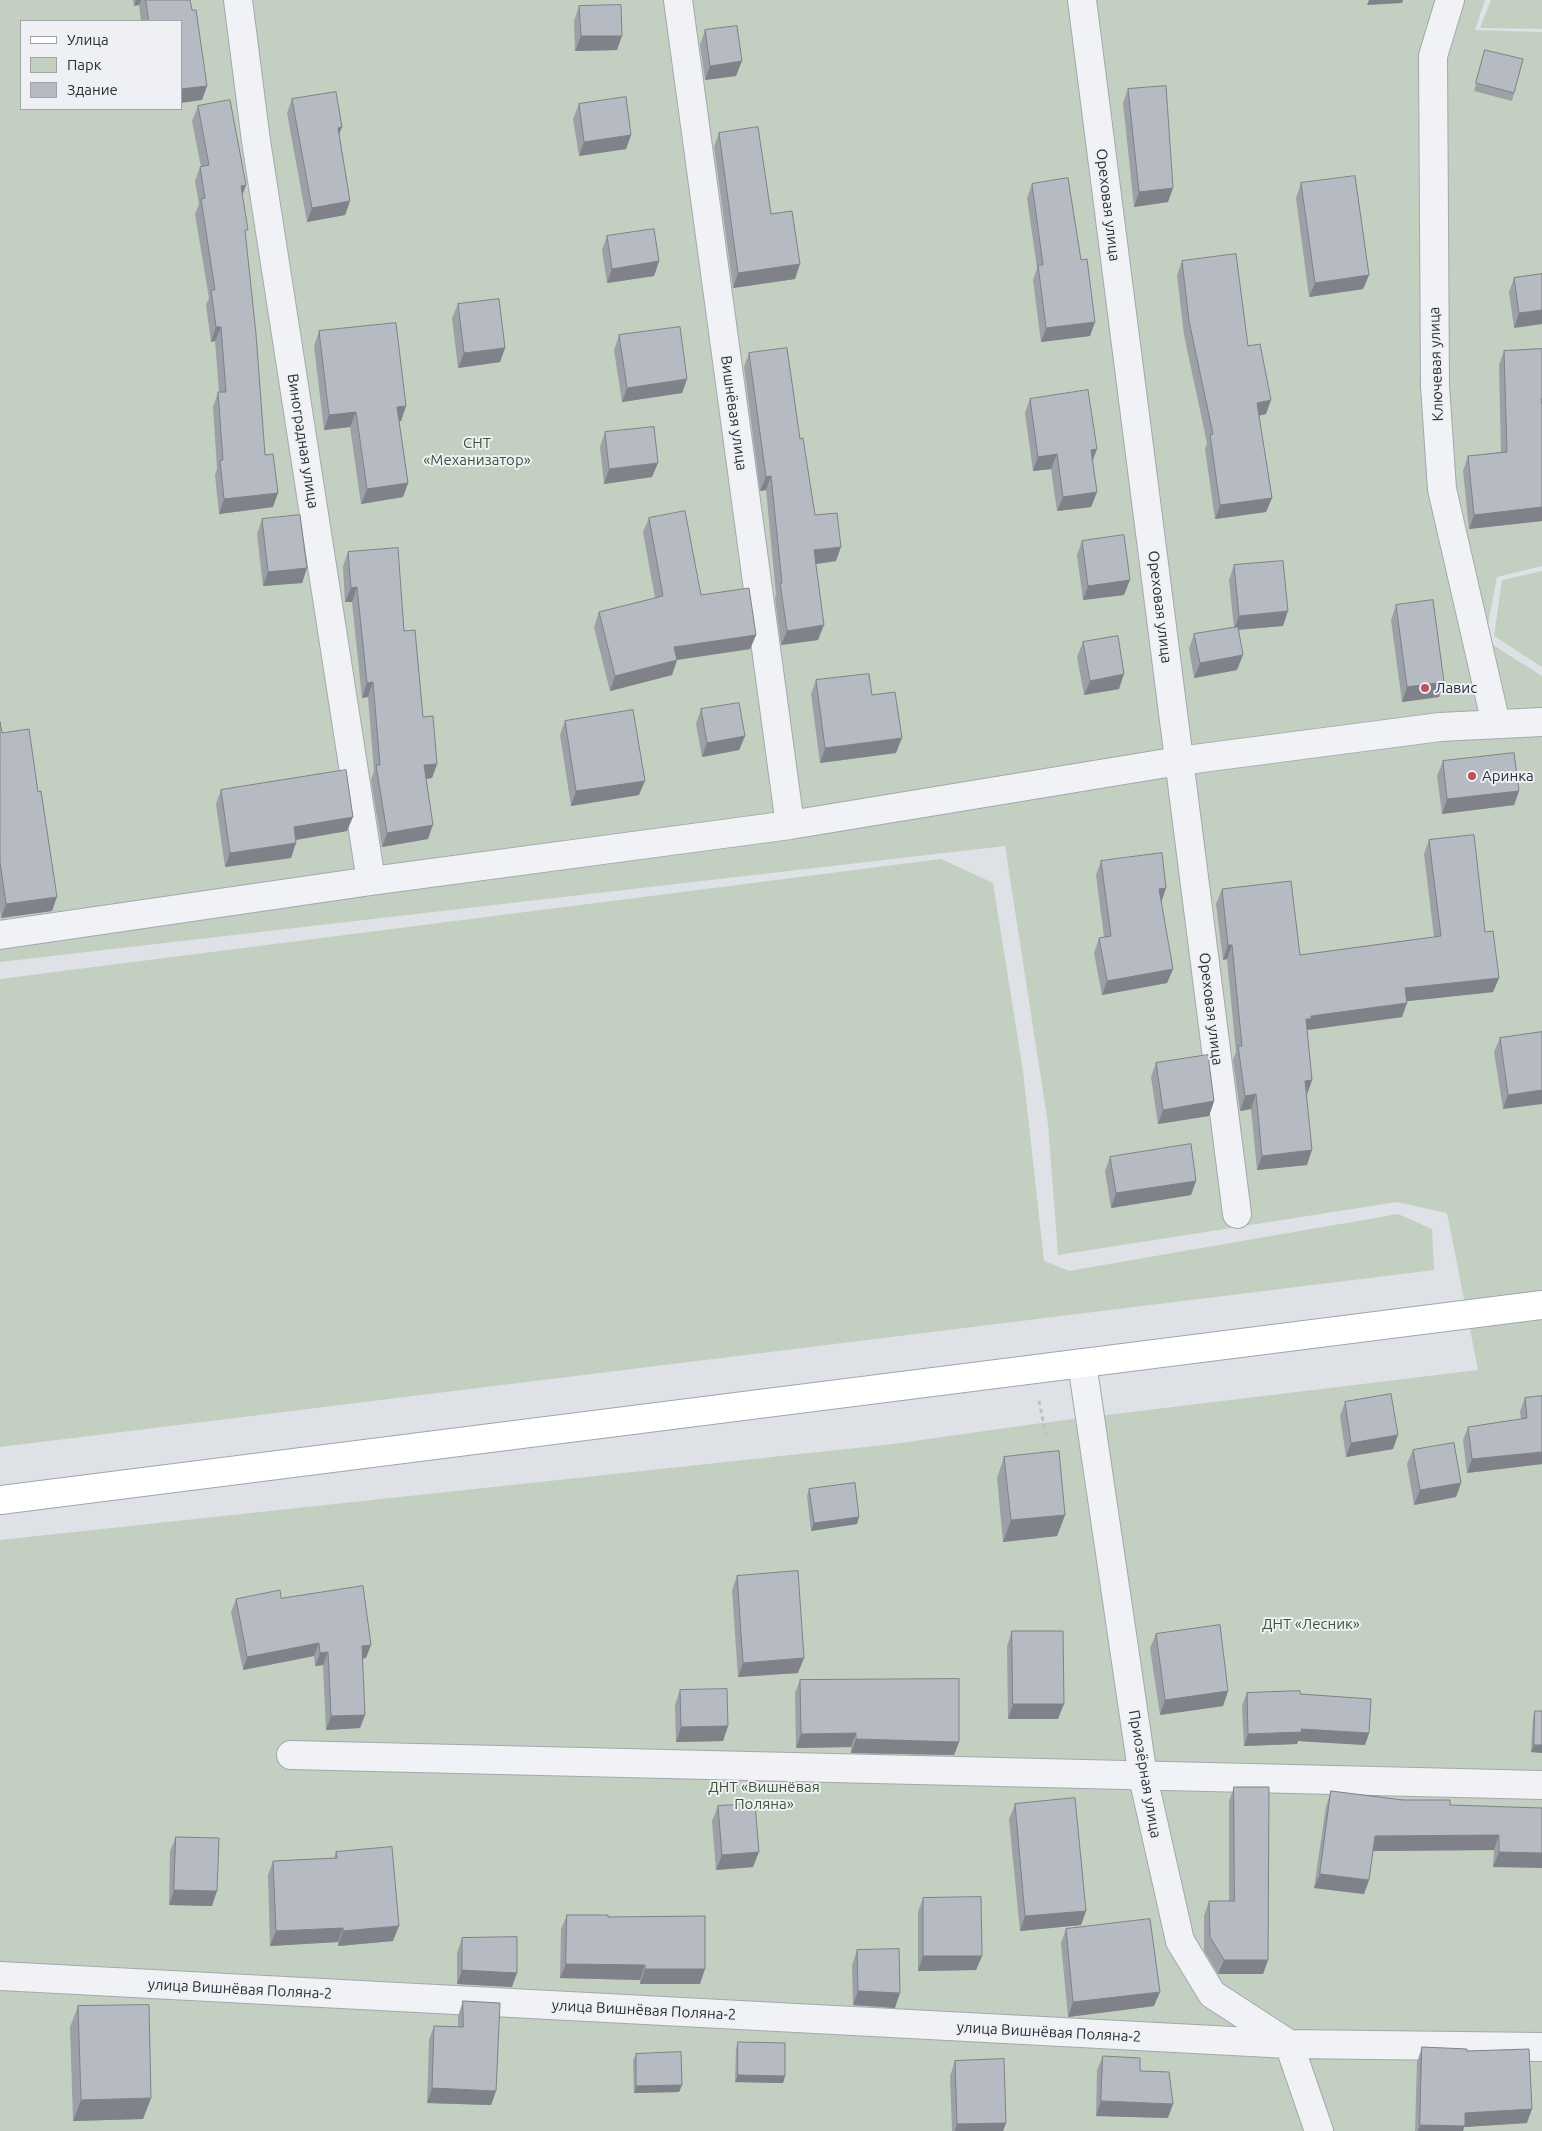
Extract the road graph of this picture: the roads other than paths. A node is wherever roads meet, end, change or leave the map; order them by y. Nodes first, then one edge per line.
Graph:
1 (238, 0) edge
2 (678, 0) edge
3 (1082, 0) edge
4 (1450, 0) edge
5 (1542, 722) edge
6 (1496, 724) junction
7 (1179, 761) junction
8 (790, 825) junction
9 (372, 882) junction
10 (0, 935) edge
11 (1237, 1214) dead end
12 (1542, 1305) edge
13 (1082, 1363) junction
14 (0, 1500) edge
15 (292, 1754) dead end
16 (1143, 1777) junction
17 (1542, 1785) edge
18 (0, 1976) edge
19 (1289, 2044) junction
20 (1542, 2047) edge
21 (1319, 2131) edge

1 - 9 street, Виноградная улица
2 - 8 street, Вишнёвая улица
3 - 7 street, Ореховая улица
4 - 6 street, Ключевая улица
5 - 6 street
6 - 7 street
7 - 8 street
7 - 11 street, Ореховая улица
8 - 9 street
9 - 10 street
12 - 13 main road
13 - 14 main road
13 - 16 street, Приозёрная улица
15 - 16 street
16 - 17 street
16 - 19 street, Приозёрная улица
18 - 19 street, улица Вишнёвая Поляна-2
19 - 20 street, улица Вишнёвая Поляна-2
19 - 21 street

